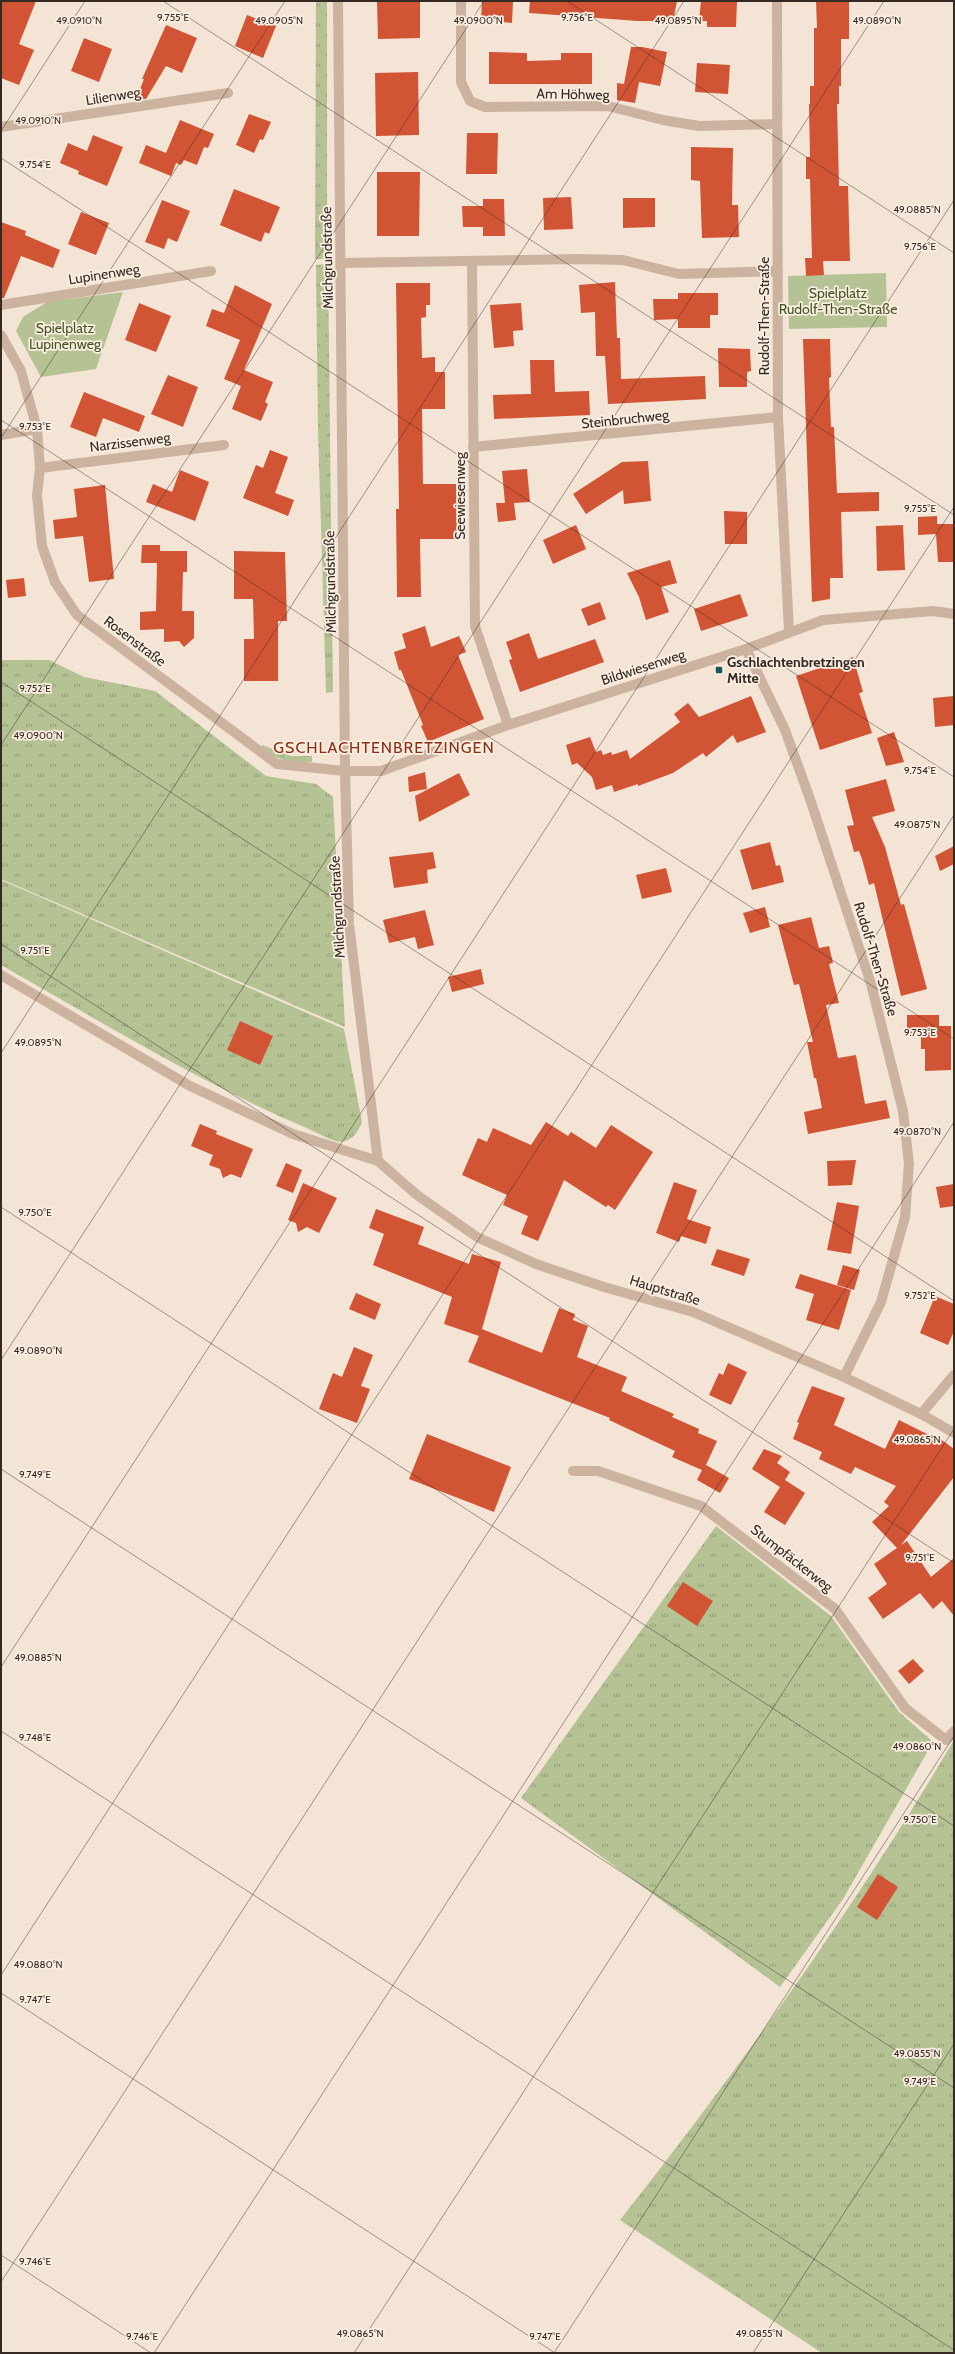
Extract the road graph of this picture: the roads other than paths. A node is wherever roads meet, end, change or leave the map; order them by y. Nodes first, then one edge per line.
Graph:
1 (338, 1) edge
2 (461, 1) edge
3 (777, 1) edge
4 (228, 93) dead end
5 (778, 124) junction
6 (1, 127) edge
7 (472, 262) junction
8 (341, 263) junction
9 (211, 271) dead end
10 (778, 271) junction
11 (1, 305) edge
12 (1, 335) edge
13 (778, 417) junction
14 (37, 429) junction
15 (1, 435) edge
16 (224, 445) dead end
17 (474, 448) junction
18 (40, 468) junction
19 (954, 614) edge
20 (789, 631) junction
21 (746, 649) junction
22 (508, 725) junction
23 (345, 771) junction
24 (1, 975) edge
25 (378, 1161) junction
26 (954, 1375) edge
27 (844, 1377) junction
28 (921, 1414) junction
29 (954, 1433) edge
30 (573, 1471) dead end
31 (954, 1731) edge

1 - 8 street, Milchgrundstraße
2 - 5 street, Am Höhweg
3 - 5 street, Rudolf-Then-Straße
4 - 6 street, Lilienweg
5 - 10 street, Rudolf-Then-Straße
7 - 8 street
7 - 10 street
7 - 17 street, Seewiesenweg
8 - 23 street, Milchgrundstraße
9 - 11 street, Lupinenweg
10 - 13 street, Rudolf-Then-Straße
12 - 14 street, Rosenstraße
13 - 17 street, Steinbruchweg
13 - 20 street, Rudolf-Then-Straße
14 - 15 street
14 - 18 street, Rosenstraße
16 - 18 street, Narzissenweg
17 - 22 street, Seewiesenweg
18 - 23 street, Rosenstraße
19 - 20 street, Bildwiesenweg
20 - 21 street, Bildwiesenweg
21 - 22 street, Bildwiesenweg
21 - 27 street, Rudolf-Then-Straße
22 - 23 street, Bildwiesenweg
23 - 25 street, Milchgrundstraße
24 - 25 street
25 - 27 street, Hauptstraße
26 - 28 street
27 - 28 street, Hauptstraße
28 - 29 street, Hauptstraße
30 - 31 street, Stumpfäckerweg

